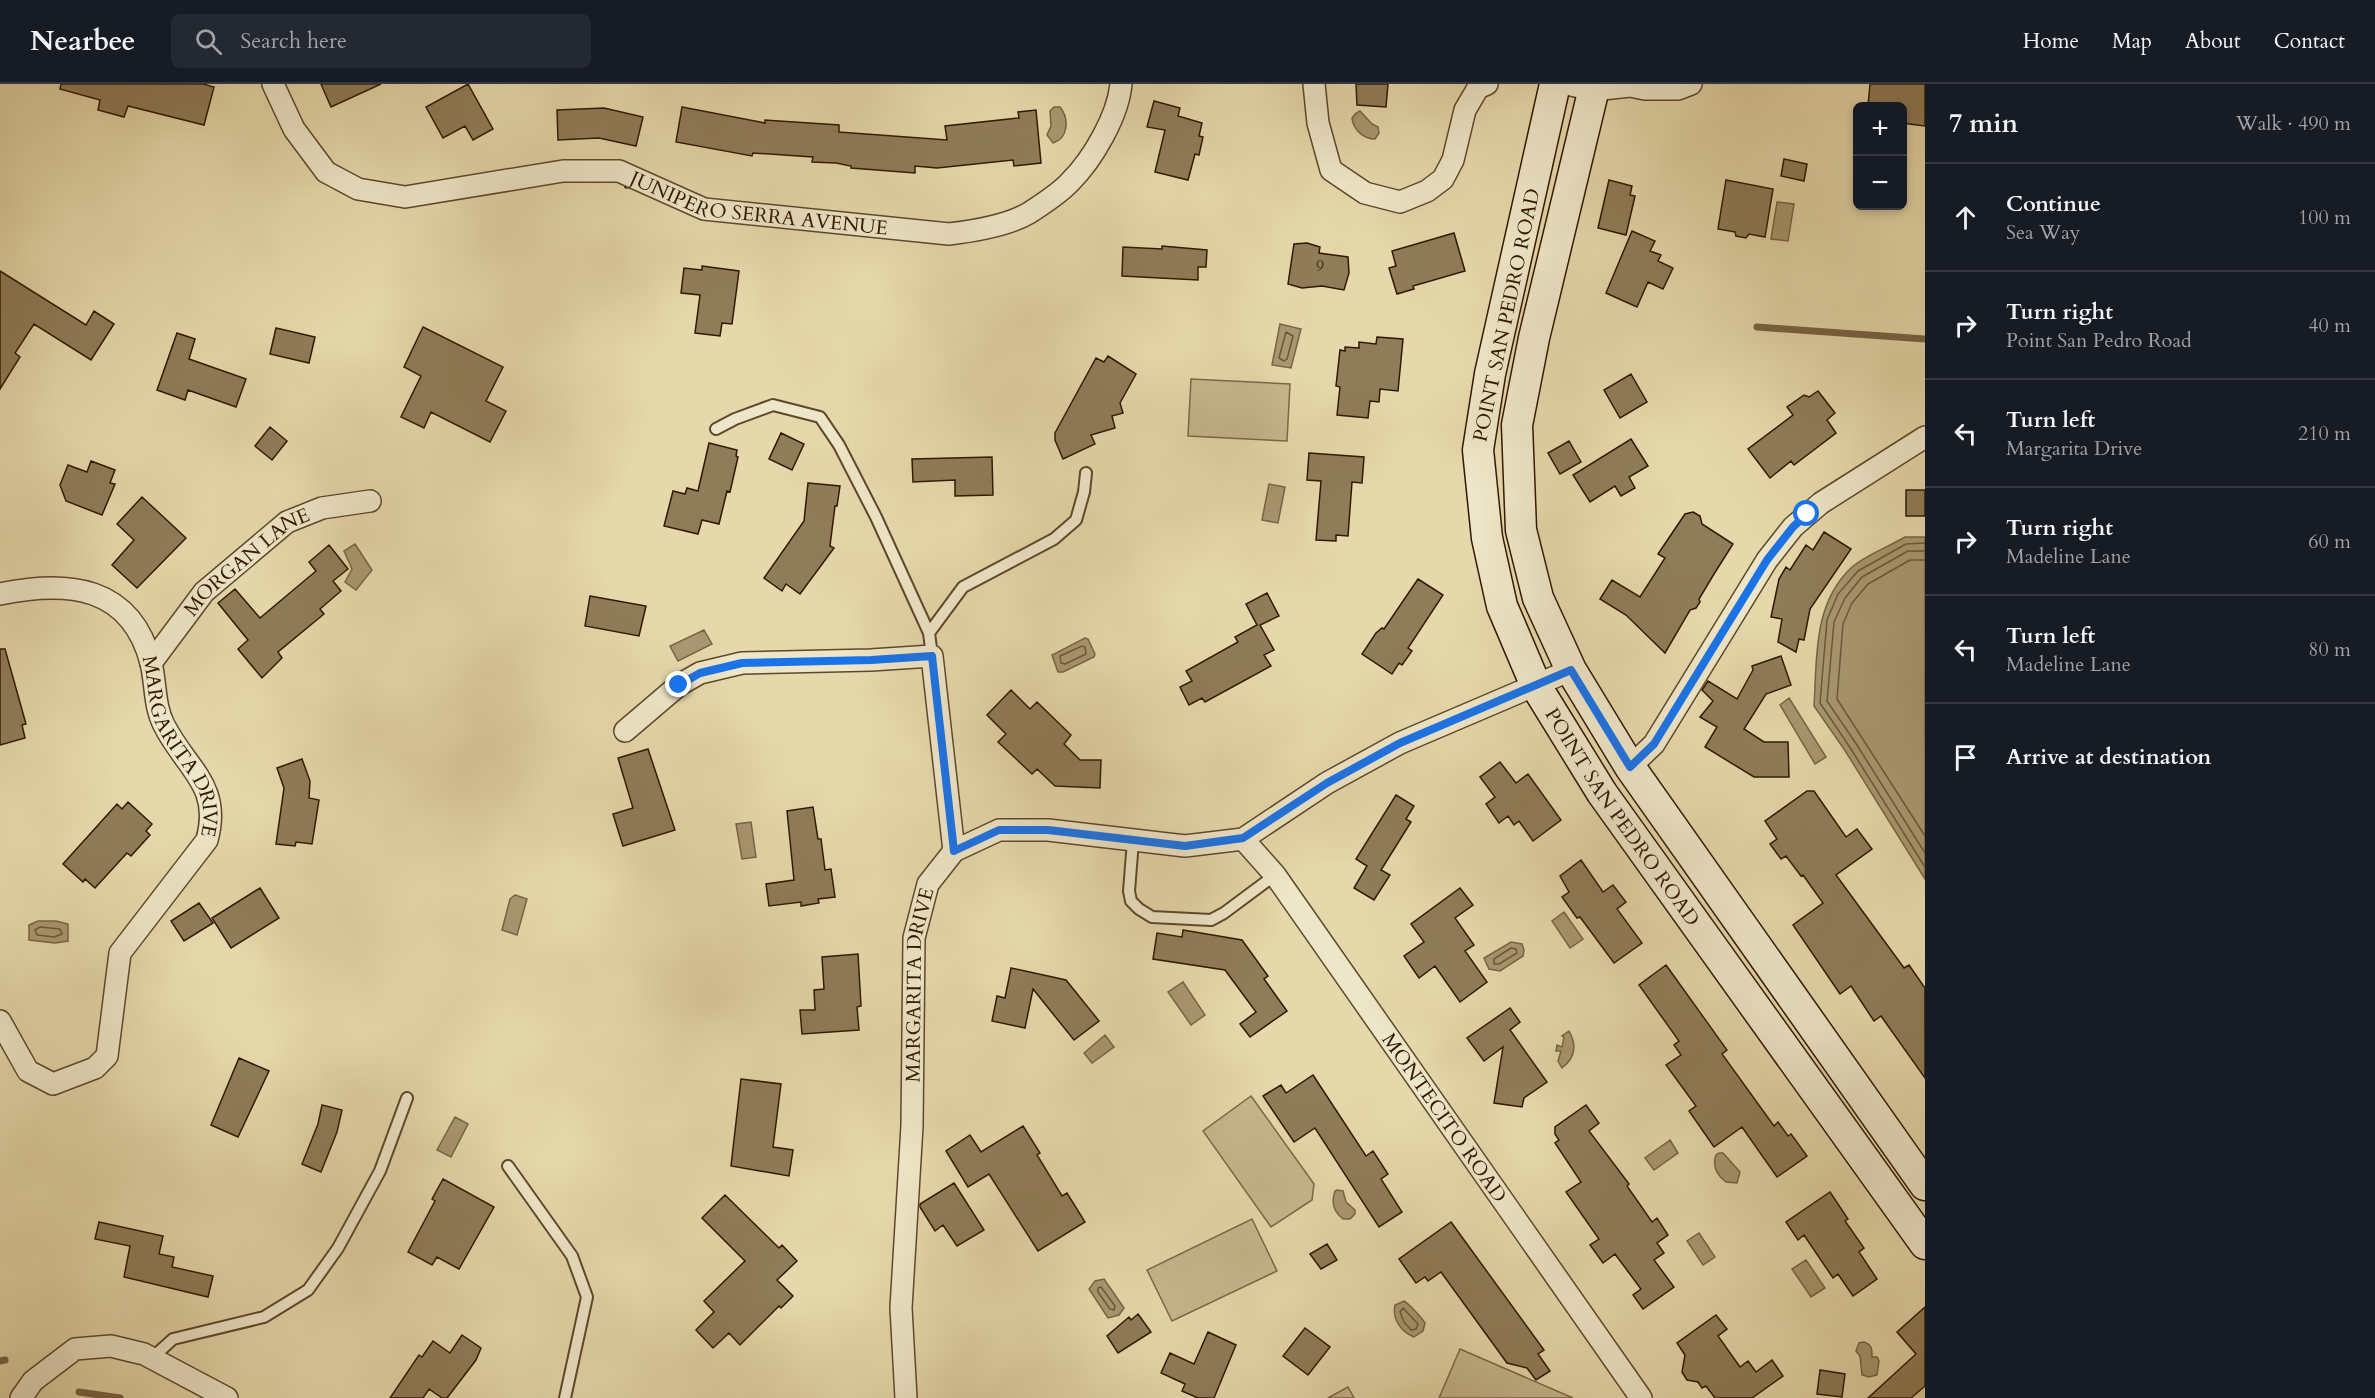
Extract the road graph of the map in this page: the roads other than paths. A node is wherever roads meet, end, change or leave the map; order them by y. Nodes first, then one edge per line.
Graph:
1 (273, 84) edge
2 (1121, 84) edge
3 (1314, 84) edge
4 (1487, 84) edge
5 (1555, 84) edge
6 (1691, 84) edge
7 (1585, 86) edge
8 (716, 429) dead end
9 (1925, 437) edge
10 (1086, 473) dead end
11 (370, 501) dead end
12 (0, 594) edge
13 (929, 633) junction
14 (932, 656) junction
15 (151, 663) junction
16 (1571, 670) junction
17 (1536, 686) junction
18 (625, 731) dead end
19 (1630, 767) junction
20 (1243, 838) junction
21 (1133, 841) junction
22 (954, 851) junction
23 (1275, 875) junction
24 (0, 1021) edge
25 (407, 1098) dead end
26 (508, 1166) dead end
27 (1925, 1185) edge
28 (1925, 1244) edge
29 (152, 1358) junction
30 (21, 1398) edge
31 (227, 1398) edge
32 (565, 1398) edge
33 (906, 1398) edge
34 (1641, 1398) edge

1 - 2 street, JUNIPERO SERRA AVENUE
3 - 4 street
5 - 17 main road, POINT SAN PEDRO ROAD
6 - 7 street
7 - 16 main road, POINT SAN PEDRO ROAD
8 - 13 lane
9 - 19 street
10 - 13 lane
11 - 15 street, MORGAN LANE
12 - 15 street, MARGARITA DRIVE
13 - 14 lane
14 - 18 street
14 - 22 street
15 - 24 street, MARGARITA DRIVE
16 - 17 street, MARGARITA DRIVE
16 - 19 main road, POINT SAN PEDRO ROAD
17 - 20 street, MARGARITA DRIVE
17 - 28 main road, POINT SAN PEDRO ROAD
19 - 27 main road, POINT SAN PEDRO ROAD
20 - 21 street, MARGARITA DRIVE
20 - 23 street, MONTECITO ROAD
21 - 22 street, MARGARITA DRIVE
21 - 23 lane
22 - 33 street, MARGARITA DRIVE
23 - 34 street, MONTECITO ROAD
25 - 29 lane
26 - 32 lane
29 - 30 street
29 - 31 street

